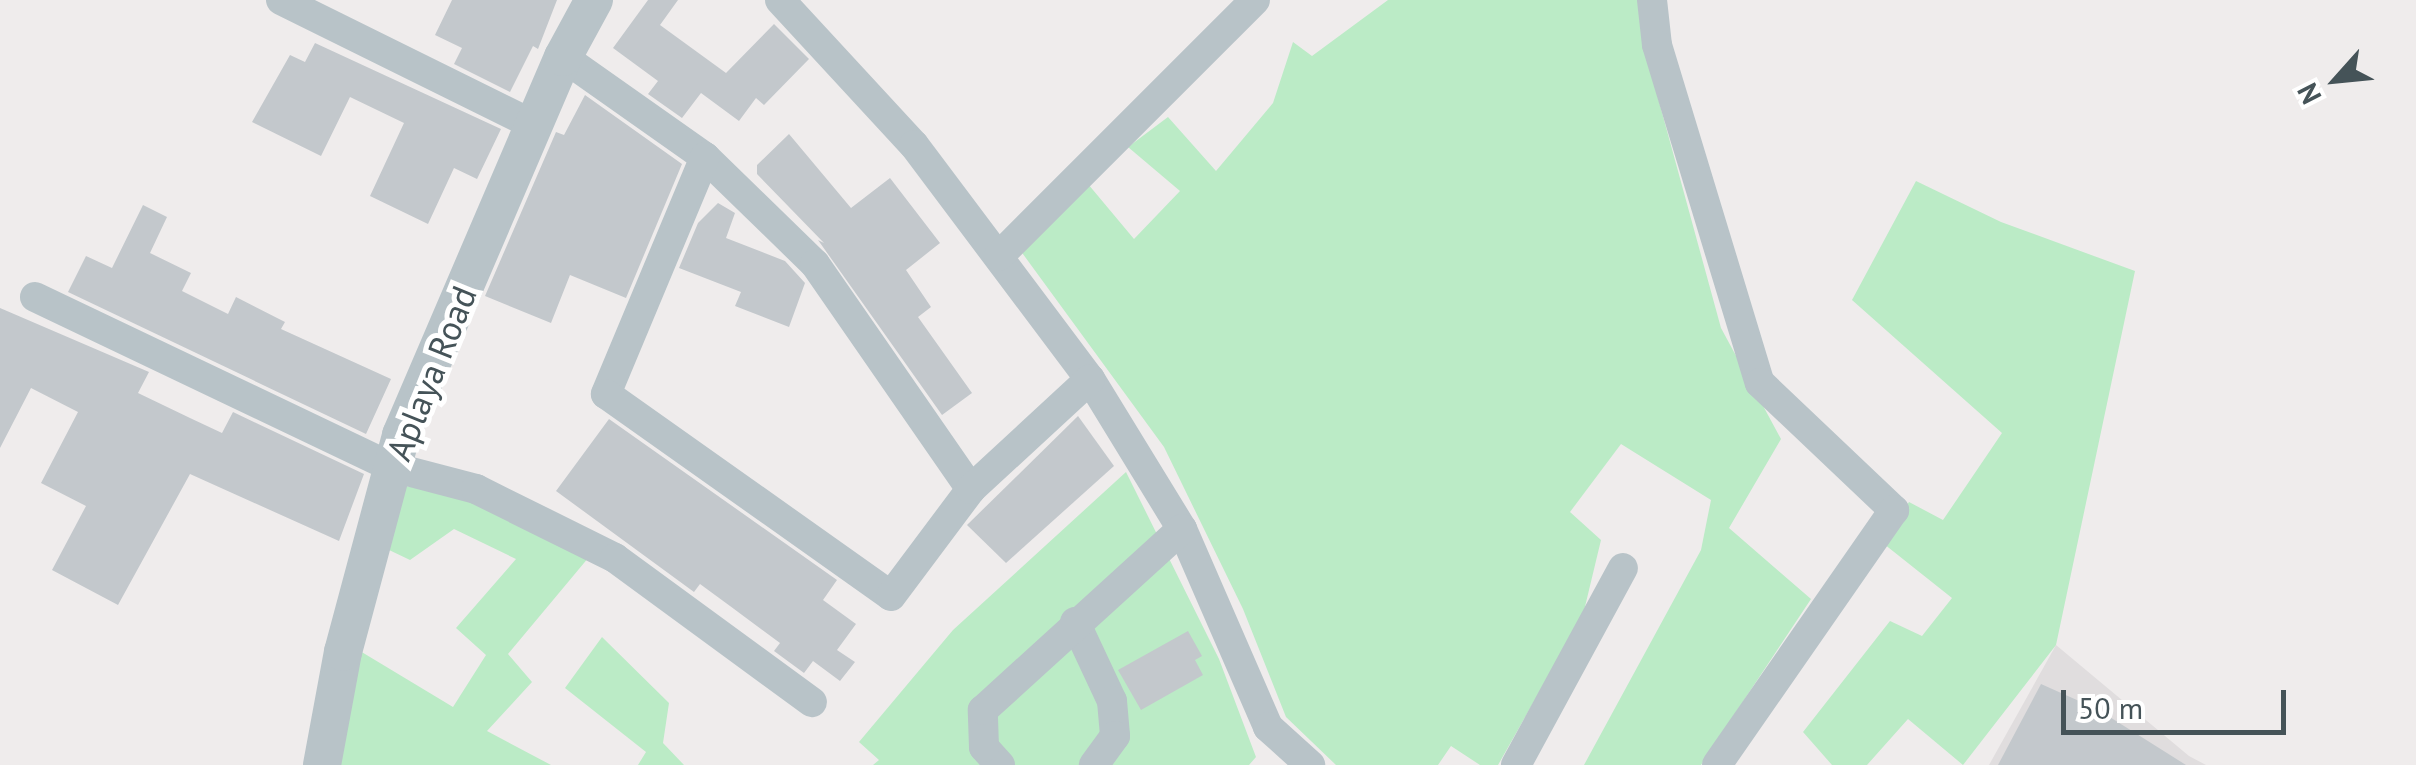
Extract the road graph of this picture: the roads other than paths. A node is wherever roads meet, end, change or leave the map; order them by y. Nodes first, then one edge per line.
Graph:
1 (281, 0) edge
2 (594, 0) edge
3 (780, 0) edge
4 (1255, 0) edge
5 (1652, 0) edge
6 (564, 57) junction
7 (534, 125) junction
8 (706, 157) junction
9 (999, 256) junction
10 (35, 297) dead end
11 (1090, 379) junction
12 (392, 467) junction
13 (971, 489) junction
14 (1182, 529) junction
15 (1623, 568) dead end
16 (1075, 622) junction
17 (812, 702) dead end
18 (322, 765) edge
19 (1000, 765) edge
20 (1094, 765) edge
21 (1310, 765) edge
22 (1516, 765) edge
23 (1716, 765) edge

1 - 7 street
2 - 6 street, Aplaya Road
3 - 9 street
4 - 9 street
5 - 23 street
6 - 7 street, Aplaya Road
6 - 8 street
7 - 12 street, Aplaya Road
8 - 13 street
8 - 13 street
9 - 11 street
10 - 12 street
11 - 13 street
11 - 14 street
12 - 17 street
12 - 18 street, Aplaya Road
14 - 16 street
14 - 21 street
15 - 22 street
16 - 19 street
16 - 20 street

